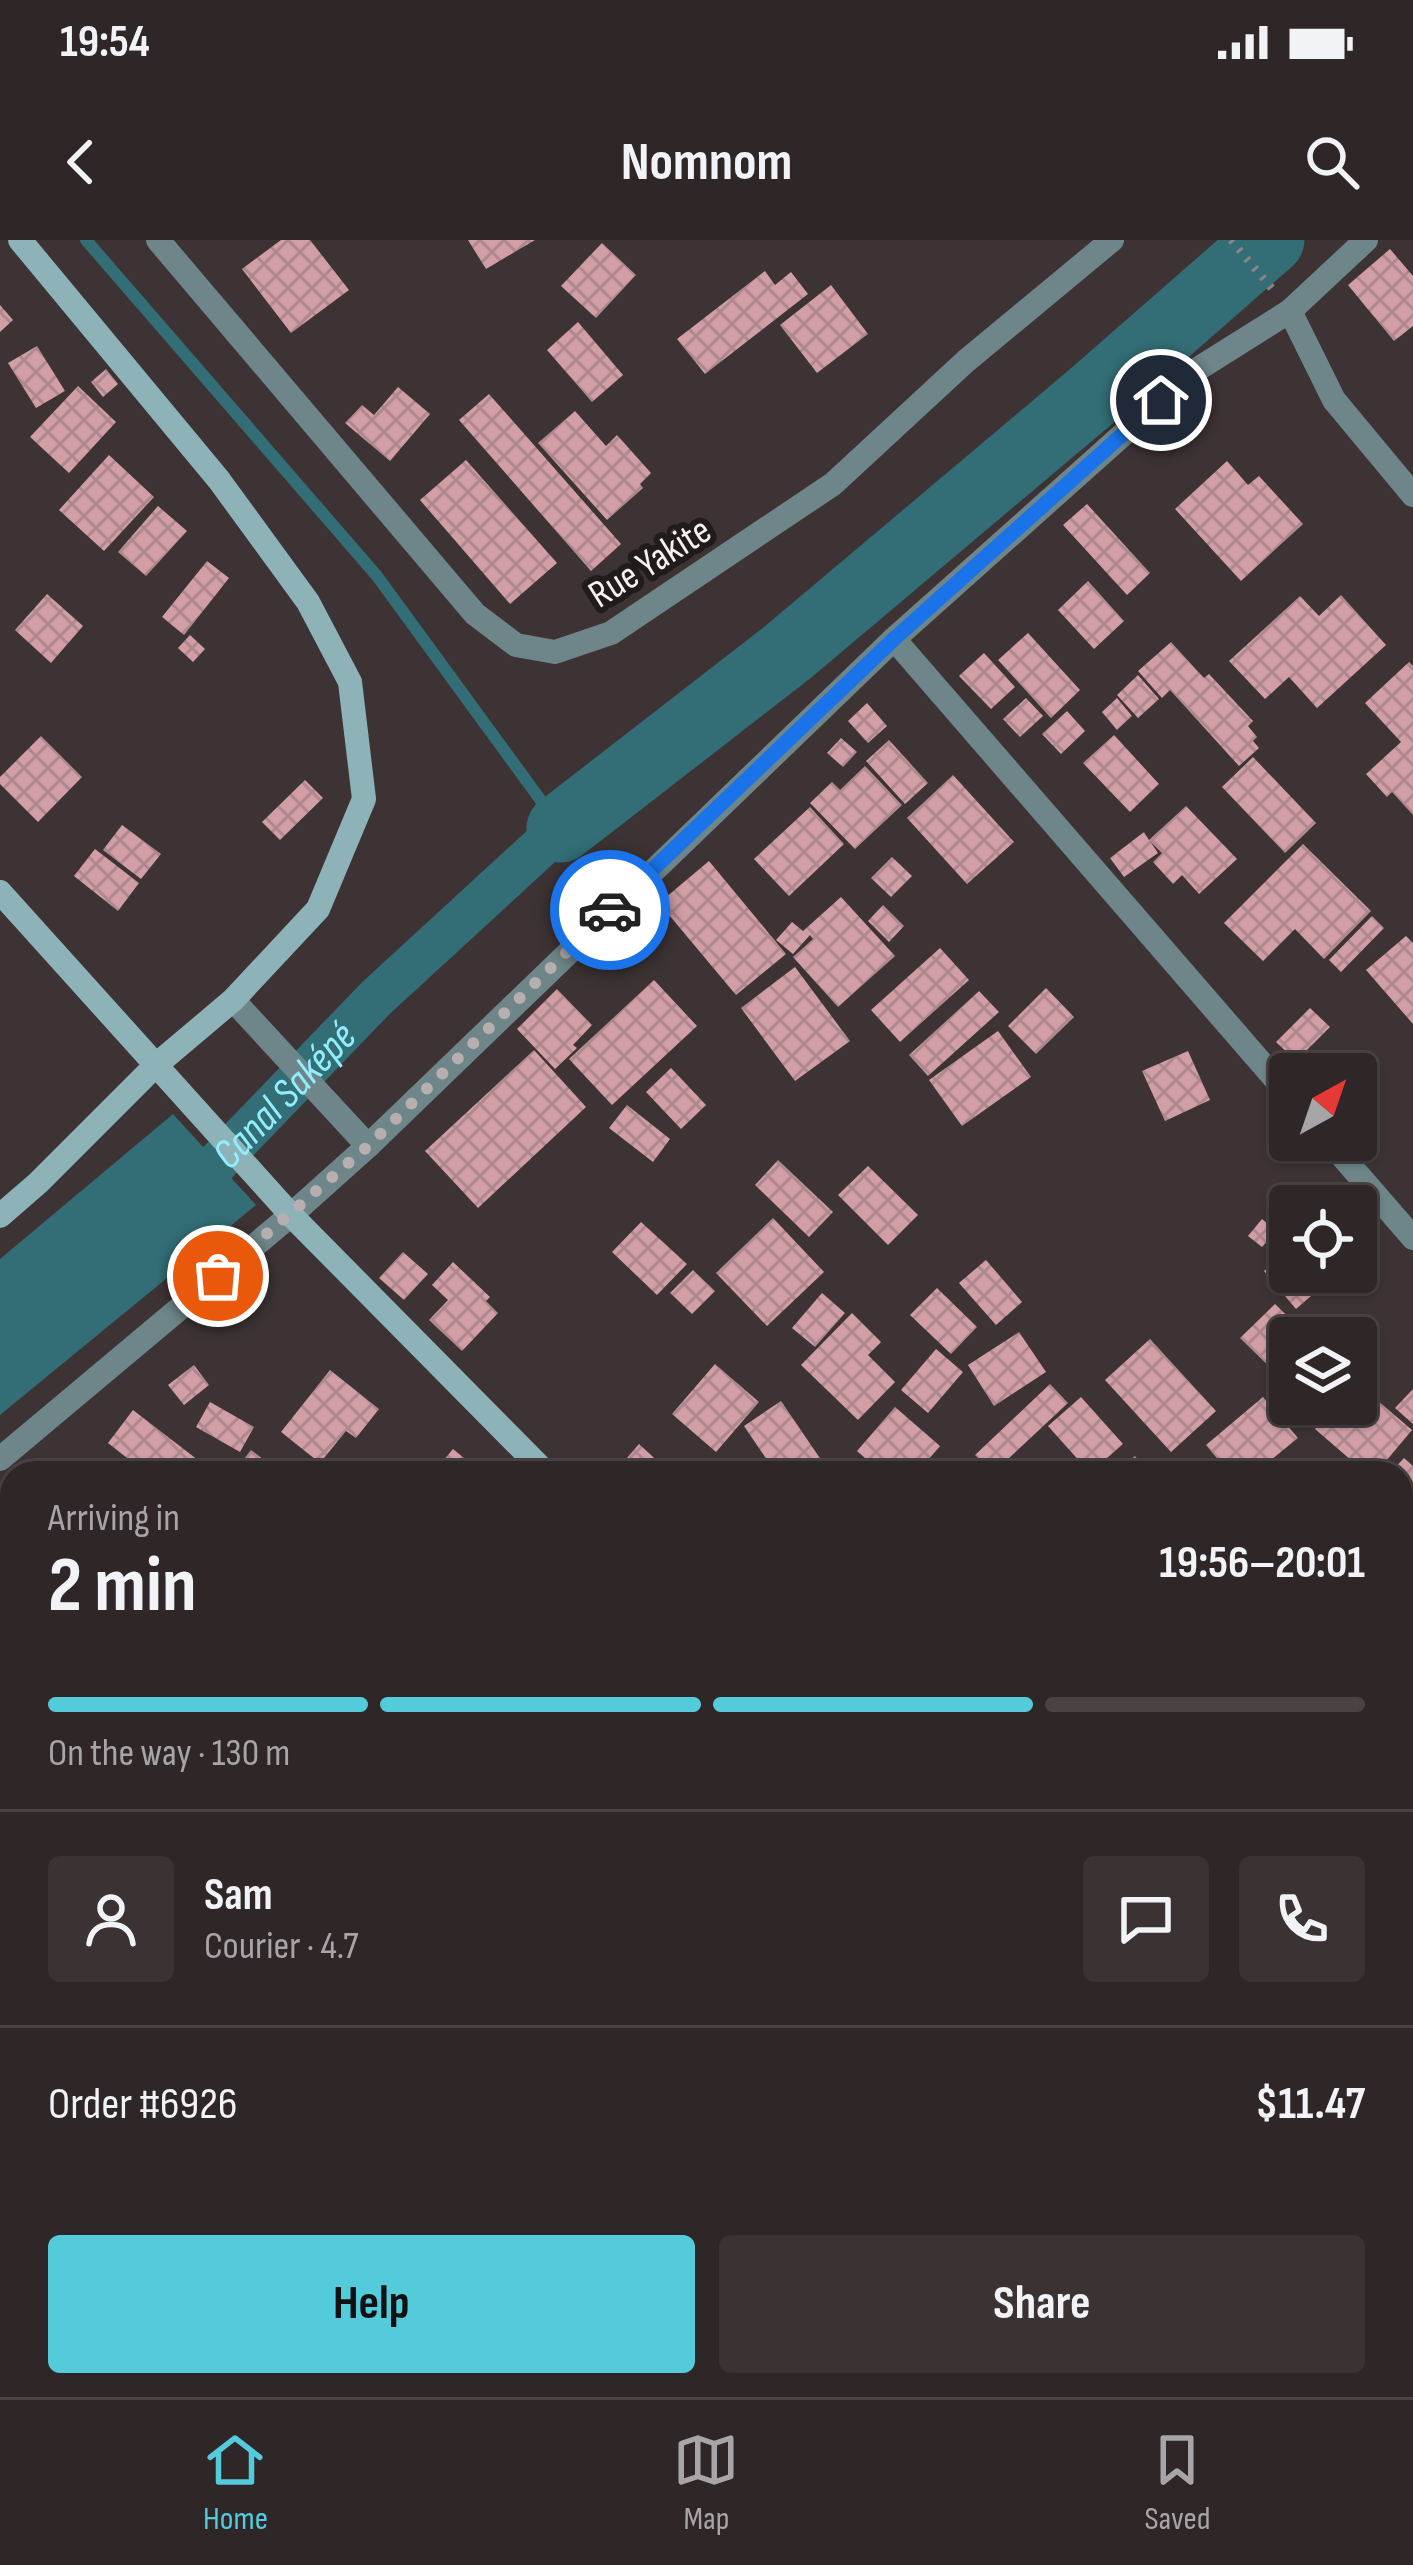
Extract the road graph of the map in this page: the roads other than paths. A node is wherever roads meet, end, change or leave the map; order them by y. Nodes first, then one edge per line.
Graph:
1 (20, 240) edge
2 (158, 240) edge
3 (1112, 240) edge
4 (1366, 240) edge
5 (1290, 311) junction
6 (1413, 495) edge
7 (894, 639) junction
8 (0, 892) edge
9 (233, 1000) junction
10 (156, 1065) junction
11 (1269, 1072) edge
12 (368, 1146) junction
13 (1346, 1161) edge
14 (291, 1215) junction
15 (0, 1216) edge
16 (1413, 1238) edge
17 (0, 1459) edge
18 (534, 1461) edge

1 - 9 street
2 - 3 street, Rue Yakite
4 - 5 street
5 - 6 street
5 - 7 street
7 - 11 street
7 - 12 street
8 - 10 street
9 - 10 street
9 - 12 street
10 - 14 street
10 - 15 street
12 - 14 street
13 - 16 street
14 - 17 street
14 - 18 street

